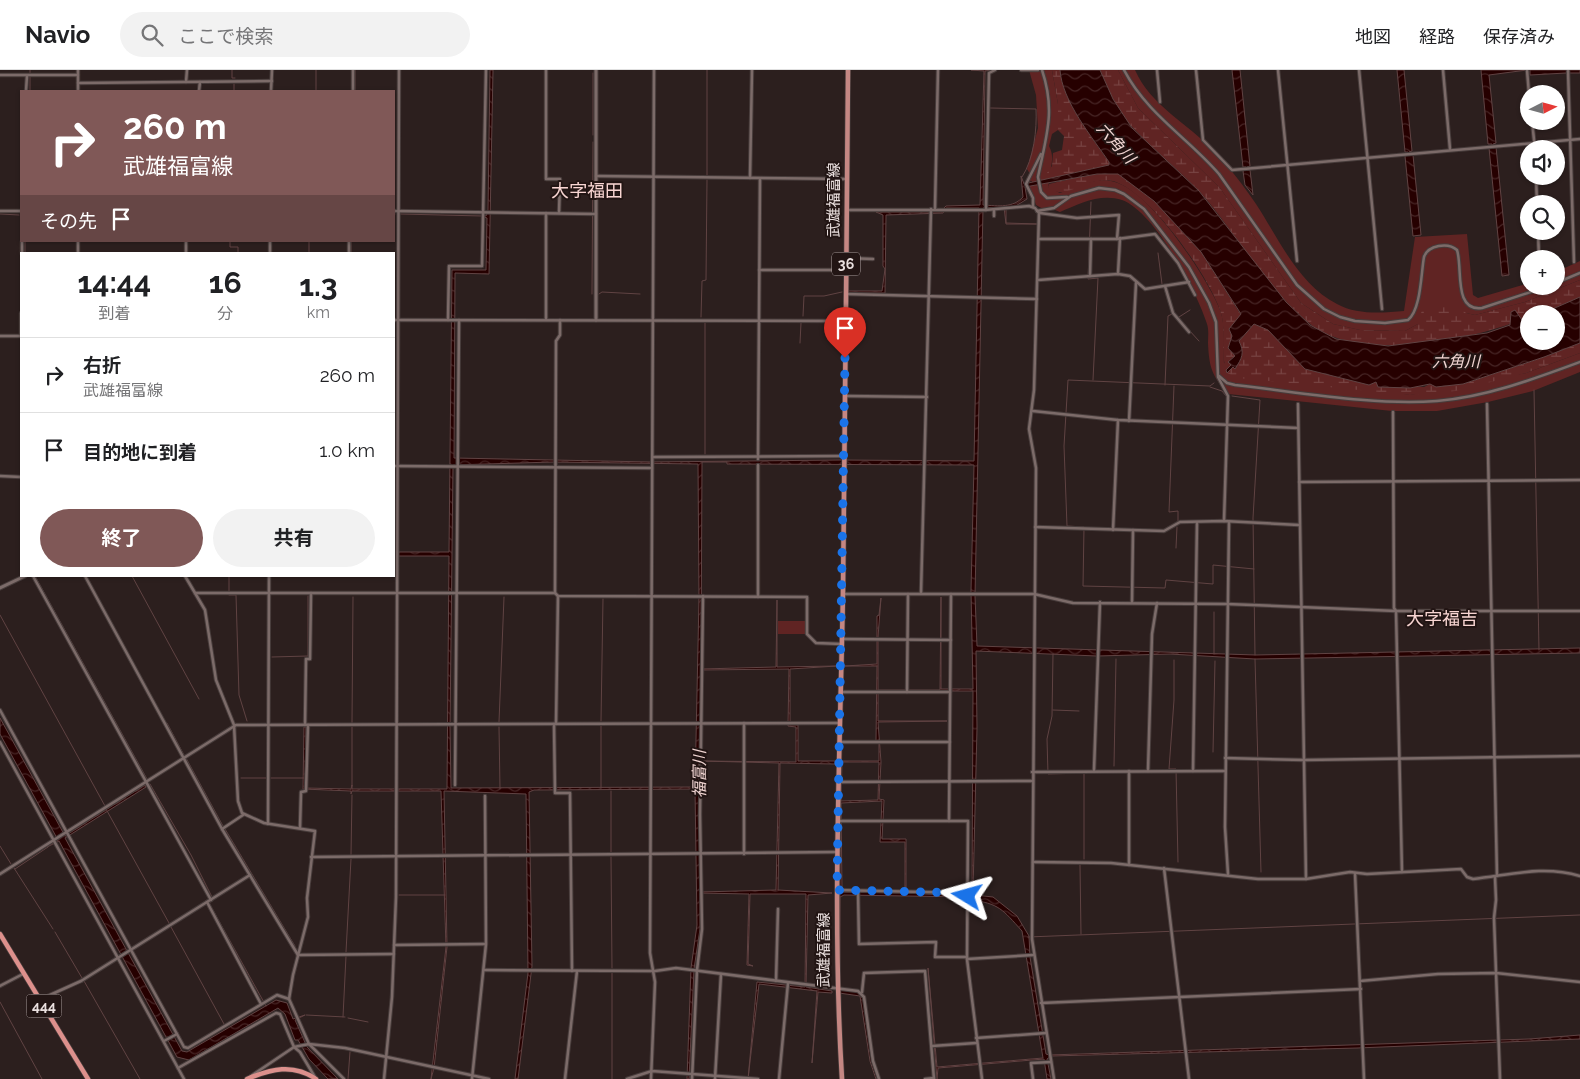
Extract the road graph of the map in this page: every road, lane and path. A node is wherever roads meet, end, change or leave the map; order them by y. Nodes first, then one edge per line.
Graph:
1 (78, 70) edge
2 (187, 70) edge
3 (272, 70) edge
4 (353, 70) edge
5 (399, 70) edge
6 (486, 70) edge
7 (546, 70) edge
8 (596, 70) edge
9 (654, 70) edge
10 (752, 70) edge
11 (848, 70) edge
12 (938, 70) edge
13 (996, 70) edge
14 (1021, 70) edge
15 (1038, 70) edge
16 (1042, 70) edge
17 (1124, 70) edge
18 (1157, 70) edge
19 (1196, 70) edge
20 (1278, 70) edge
21 (1359, 70) edge
22 (1443, 70) edge
23 (1527, 70) edge
24 (1568, 71) edge
25 (0, 75) edge
26 (78, 75) junction
27 (29, 76) junction
28 (272, 81) junction
29 (78, 82) junction
30 (186, 82) junction
31 (200, 82) junction
32 (1529, 85) edge
33 (26, 90) edge
34 (78, 90) edge
35 (200, 90) edge
36 (271, 90) edge
37 (352, 90) edge
38 (1160, 102) dead end
39 (1580, 139) edge
40 (1565, 140) edge
41 (1570, 140) junction
42 (1520, 143) edge
43 (1044, 148) junction
44 (1450, 149) junction
45 (1368, 157) junction
46 (1287, 164) junction
47 (596, 176) junction
48 (653, 178) junction
49 (750, 179) junction
50 (760, 179) junction
51 (846, 179) junction
52 (1071, 196) junction
53 (1033, 207) junction
54 (846, 210) junction
55 (986, 210) junction
56 (994, 210) junction
57 (0, 211) edge
58 (20, 211) edge
59 (398, 211) junction
60 (932, 211) junction
61 (1038, 212) junction
62 (546, 213) junction
63 (484, 214) junction
64 (559, 214) junction
65 (594, 214) junction
66 (994, 216) dead end
67 (1039, 239) junction
68 (1090, 239) junction
69 (1118, 239) junction
70 (846, 258) junction
71 (874, 259) dead end
72 (1297, 261) dead end
73 (1574, 262) dead end
74 (759, 270) junction
75 (846, 270) junction
76 (1580, 273) edge
77 (1118, 274) junction
78 (1089, 276) junction
79 (1565, 279) edge
80 (1038, 280) junction
81 (1189, 282) junction
82 (1136, 284) junction
83 (1163, 287) junction
84 (846, 294) junction
85 (1195, 295) dead end
86 (1522, 295) edge
87 (930, 296) junction
88 (1037, 299) junction
89 (1382, 309) dead end
90 (759, 319) junction
91 (398, 320) junction
92 (453, 320) junction
93 (546, 320) junction
94 (560, 320) junction
95 (596, 320) junction
96 (653, 320) junction
97 (846, 321) junction
98 (1189, 332) dead end
99 (0, 336) edge
100 (20, 336) edge
101 (1580, 362) edge
102 (1218, 374) junction
103 (845, 396) junction
104 (927, 397) junction
105 (1298, 404) dead end
106 (1487, 404) dead end
107 (1033, 411) junction
108 (1393, 412) dead end
109 (1118, 420) junction
110 (1129, 421) junction
111 (1227, 425) junction
112 (1298, 428) junction
113 (844, 457) junction
114 (758, 458) junction
115 (556, 463) junction
116 (653, 463) junction
117 (758, 465) dead end
118 (396, 466) edge
119 (455, 466) junction
120 (0, 476) edge
121 (20, 477) edge
122 (1580, 480) edge
123 (1299, 482) junction
124 (1394, 482) junction
125 (1488, 482) junction
126 (1224, 521) junction
127 (1196, 522) junction
128 (1229, 522) junction
129 (1299, 525) junction
130 (1035, 527) junction
131 (1113, 530) junction
132 (1133, 530) junction
133 (23, 577) edge
134 (34, 577) edge
135 (86, 577) edge
136 (187, 577) edge
137 (269, 577) edge
138 (0, 588) edge
139 (195, 593) junction
140 (270, 593) junction
141 (311, 593) junction
142 (398, 593) junction
143 (452, 593) junction
144 (921, 593) junction
145 (843, 594) junction
146 (908, 594) junction
147 (951, 594) junction
148 (1034, 594) junction
149 (556, 595) junction
150 (652, 596) junction
151 (703, 596) junction
152 (758, 597) junction
153 (1100, 602) junction
154 (1132, 602) junction
155 (1157, 603) junction
156 (1194, 604) junction
157 (1227, 604) junction
158 (1301, 607) junction
159 (1396, 610) junction
160 (1580, 610) edge
161 (1491, 612) junction
162 (907, 639) junction
163 (951, 640) junction
164 (842, 641) junction
165 (907, 690) junction
166 (950, 690) junction
167 (840, 692) junction
168 (0, 710) edge
169 (744, 722) junction
170 (839, 722) junction
171 (701, 723) junction
172 (270, 724) junction
173 (307, 724) junction
174 (451, 724) junction
175 (555, 724) junction
176 (651, 724) junction
177 (234, 725) junction
178 (396, 725) junction
179 (0, 742) edge
180 (839, 742) junction
181 (950, 742) junction
182 (1580, 756) edge
183 (1494, 757) junction
184 (183, 758) junction
185 (1225, 758) junction
186 (1399, 758) junction
187 (1304, 760) junction
188 (1094, 770) junction
189 (1128, 771) junction
190 (1148, 771) junction
191 (1193, 771) junction
192 (1225, 771) junction
193 (1032, 772) junction
194 (949, 781) junction
195 (1033, 781) junction
196 (840, 782) junction
197 (147, 784) junction
198 (455, 785) dead end
199 (486, 796) dead end
200 (243, 815) junction
201 (840, 821) junction
202 (949, 821) junction
203 (268, 824) junction
204 (300, 828) junction
205 (222, 829) junction
206 (67, 834) junction
207 (55, 841) junction
208 (837, 852) junction
209 (651, 854) junction
210 (698, 854) junction
211 (744, 854) junction
212 (572, 855) junction
213 (396, 856) junction
214 (485, 856) junction
215 (311, 857) junction
216 (1033, 862) junction
217 (1129, 865) junction
218 (1164, 868) junction
219 (1402, 872) junction
220 (1355, 873) junction
221 (0, 874) edge
222 (1228, 874) junction
223 (250, 875) junction
224 (1496, 876) junction
225 (1580, 876) edge
226 (1306, 879) junction
227 (839, 890) junction
228 (858, 893) junction
229 (967, 896) junction
230 (211, 900) junction
231 (207, 902) junction
232 (778, 909) dead end
233 (0, 934) edge
234 (486, 944) junction
235 (394, 945) junction
236 (130, 950) junction
237 (394, 954) junction
238 (298, 955) junction
239 (1032, 955) junction
240 (119, 957) junction
241 (967, 958) junction
242 (484, 970) junction
243 (655, 970) junction
244 (694, 970) junction
245 (572, 971) junction
246 (577, 971) junction
247 (25, 973) junction
248 (1496, 973) junction
249 (721, 974) junction
250 (776, 981) junction
251 (1360, 981) junction
252 (1580, 982) edge
253 (0, 986) edge
254 (788, 986) junction
255 (839, 989) junction
256 (1361, 989) junction
257 (862, 992) junction
258 (1179, 997) junction
259 (290, 999) junction
260 (40, 1000) junction
261 (263, 1003) junction
262 (1041, 1003) junction
263 (1045, 1033) junction
264 (177, 1034) junction
265 (976, 1038) junction
266 (164, 1041) junction
267 (976, 1043) junction
268 (309, 1044) junction
269 (295, 1046) junction
270 (934, 1046) junction
271 (386, 1057) junction
272 (1050, 1059) junction
273 (178, 1068) junction
274 (652, 1070) junction
275 (691, 1074) junction
276 (472, 1077) edge
277 (715, 1078) edge
278 (749, 1078) edge
279 (88, 1079) edge
280 (184, 1079) edge
281 (247, 1079) edge
282 (316, 1079) edge
283 (344, 1079) edge
284 (384, 1079) edge
285 (489, 1079) edge
286 (565, 1079) edge
287 (627, 1079) edge
288 (651, 1079) edge
289 (692, 1079) edge
290 (758, 1079) edge
291 (779, 1079) edge
292 (842, 1079) edge
293 (879, 1079) edge
294 (925, 1079) edge
295 (934, 1079) edge
296 (982, 1079) edge
297 (1033, 1079) edge
298 (1054, 1079) edge
299 (1188, 1079) edge
300 (1364, 1079) edge
301 (1500, 1079) edge

1 - 26 street
2 - 30 street
3 - 28 street
4 - 37 street
5 - 59 street
6 - 63 street
7 - 64 street
8 - 47 street
9 - 48 street
10 - 49 street
11 - 51 main road, 武雄福富線 / 36
12 - 60 street
13 - 55 street
14 - 15 street
16 - 43 street
17 - 86 street
18 - 38 street
19 - 46 street
20 - 46 street
21 - 45 street
22 - 44 street
23 - 32 street
24 - 41 street
25 - 27 street
26 - 27 street
26 - 29 street
27 - 33 street
28 - 31 street
28 - 36 street
29 - 30 street
29 - 34 street
30 - 31 street
31 - 35 street
39 - 41 street
40 - 41 street
41 - 73 street
42 - 44 street
43 - 52 street
43 - 53 street
44 - 45 street
45 - 46 street
45 - 89 street
46 - 72 street
47 - 48 street
47 - 65 street
48 - 49 street
48 - 96 street
49 - 50 street
50 - 51 street
50 - 74 street
51 - 54 main road, 武雄福富線 / 36
52 - 61 street
52 - 102 street
53 - 56 street
53 - 61 street
54 - 60 street
54 - 70 main road, 武雄福富線 / 36
55 - 56 street
55 - 60 street
56 - 66 street
57 - 58 street
59 - 63 street
59 - 91 street
60 - 87 street
61 - 67 street
61 - 69 street
62 - 63 street
62 - 64 street
62 - 93 street
63 - 92 street
64 - 65 street
65 - 95 street
67 - 68 street
67 - 80 street
68 - 69 street
68 - 78 street
69 - 77 street
69 - 81 street
70 - 71 street
70 - 75 main road, 武雄福富線 / 36
74 - 75 street
74 - 90 street
75 - 84 main road, 武雄福富線 / 36
76 - 79 street
77 - 78 street
77 - 82 street
78 - 80 street
80 - 88 street
81 - 83 street
81 - 85 street
82 - 83 street
82 - 110 street
83 - 98 street
84 - 87 street
84 - 97 main road, 武雄福富線 / 36
87 - 88 street
87 - 104 street
88 - 107 street
90 - 96 street
90 - 97 street
90 - 114 street
91 - 92 street
91 - 118 street
92 - 93 street
92 - 119 street
93 - 94 street
94 - 95 street
94 - 115 street
95 - 96 street
96 - 116 street
97 - 103 main road, 武雄福富線 / 36
99 - 100 street
101 - 102 street
102 - 111 street
103 - 104 street
103 - 113 main road, 武雄福富線 / 36
104 - 144 street
105 - 112 street
106 - 125 street
107 - 109 street
107 - 130 street
108 - 124 street
109 - 110 street
109 - 131 street
110 - 111 street
111 - 112 street
111 - 126 street
112 - 123 street
113 - 114 street
113 - 145 main road, 武雄福富線 / 36
114 - 116 street
115 - 116 street
115 - 119 street
115 - 149 street
116 - 150 street
117 - 152 street
118 - 119 street
118 - 142 street
119 - 143 street
120 - 121 street
122 - 125 street
123 - 124 street
123 - 129 street
124 - 125 street
124 - 159 street
125 - 161 street
126 - 127 street
126 - 128 street
127 - 132 street
127 - 156 street
128 - 129 street
128 - 157 street
129 - 158 street
130 - 131 street
130 - 148 street
131 - 132 street
132 - 154 street
133 - 138 street
134 - 197 street
135 - 184 street
136 - 139 street
137 - 140 street
139 - 140 street
139 - 177 street
140 - 141 street
140 - 172 street
141 - 142 street
141 - 173 street
142 - 143 street
142 - 178 street
143 - 149 street
143 - 174 street
144 - 146 street
144 - 147 street
145 - 146 street
145 - 164 main road, 武雄福富線 / 36
146 - 162 street
147 - 148 street
147 - 163 street
148 - 153 street
148 - 193 street
149 - 150 street
149 - 175 street
150 - 151 street
150 - 176 street
151 - 152 street
151 - 171 street
152 - 164 street
153 - 154 street
153 - 188 street
154 - 155 street
155 - 156 street
155 - 190 street
156 - 157 street
156 - 191 street
157 - 158 street
157 - 185 street
158 - 159 street
158 - 187 street
159 - 161 street
159 - 186 street
160 - 161 street
161 - 183 street
162 - 163 street
162 - 164 street
162 - 165 street
163 - 166 street
164 - 167 main road, 武雄福富線 / 36
165 - 166 street
165 - 167 street
166 - 181 street
167 - 170 main road, 武雄福富線 / 36
168 - 206 street
169 - 170 street
169 - 171 street
169 - 211 street
170 - 180 main road, 武雄福富線 / 36
171 - 176 street
171 - 210 street
172 - 173 street
172 - 177 street
172 - 203 street
173 - 178 street
173 - 204 street
174 - 175 street
174 - 178 street
174 - 198 street
175 - 176 street
175 - 212 street
176 - 209 street
177 - 184 street
177 - 200 street
178 - 213 street
179 - 207 street
180 - 181 street
180 - 196 main road, 武雄福富線 / 36
181 - 194 street
182 - 183 street
183 - 186 street
183 - 224 street
184 - 197 street
184 - 205 street
185 - 187 street
185 - 192 street
186 - 187 street
186 - 219 street
187 - 226 street
188 - 189 street
188 - 193 street
189 - 190 street
189 - 217 street
190 - 191 street
191 - 192 street
192 - 222 street
193 - 195 street
194 - 195 street
194 - 196 street
194 - 202 street
195 - 216 street
196 - 201 main road, 武雄福富線 / 36
197 - 206 street
197 - 230 street
199 - 214 street
200 - 203 street
200 - 205 street
201 - 202 street
201 - 208 main road, 武雄福富線 / 36
202 - 229 street
203 - 204 street
204 - 215 street
205 - 223 street
206 - 207 street
206 - 236 street
207 - 221 street
207 - 240 street
208 - 211 street
208 - 227 main road, 武雄福富線 / 36
209 - 210 street
209 - 212 street
209 - 243 street
210 - 211 street
210 - 244 street
212 - 214 street
212 - 245 street
213 - 214 street
213 - 215 street
213 - 235 street
214 - 234 street
215 - 238 street
216 - 217 street
216 - 239 street
217 - 218 street
218 - 222 street
218 - 258 street
219 - 220 street
219 - 224 street
220 - 226 street
220 - 251 street
222 - 226 street
223 - 230 street
223 - 238 street
224 - 225 street
224 - 248 street
227 - 228 street
227 - 255 main road, 武雄福富線 / 36
228 - 229 street
228 - 241 street
229 - 241 street
230 - 231 street
231 - 236 street
231 - 261 street
232 - 250 street
233 - 247 highway, 444
234 - 235 street
234 - 242 street
235 - 237 street
236 - 240 street
236 - 264 street
237 - 238 street
237 - 271 street
238 - 259 street
239 - 241 street
239 - 262 street
240 - 260 street
240 - 266 street
241 - 265 street
242 - 245 street
242 - 276 street
243 - 244 street
243 - 246 street
243 - 274 street
244 - 249 street
244 - 275 street
245 - 246 street
246 - 286 street
247 - 253 street
247 - 260 highway, 444
248 - 251 street
248 - 252 street
248 - 301 street
249 - 250 street
249 - 277 street
250 - 254 street
251 - 256 street
254 - 255 street
254 - 291 street
255 - 257 street
255 - 292 main road, 武雄福富線 / 36
256 - 258 street
256 - 300 street
257 - 270 street
257 - 293 street
258 - 262 street
258 - 299 street
259 - 261 street
259 - 268 street
260 - 279 highway, 444
261 - 264 street
262 - 263 street
263 - 265 street
263 - 272 street
264 - 266 street
265 - 267 street
266 - 273 street
267 - 270 street
267 - 296 street
268 - 269 street
268 - 271 street
268 - 283 street
269 - 273 street
269 - 281 street
269 - 282 street
270 - 295 street
271 - 276 street
271 - 284 street
272 - 297 street
272 - 298 street
273 - 280 street
274 - 275 street
274 - 287 street
274 - 288 street
275 - 277 street
275 - 289 street
276 - 285 street
277 - 278 street
278 - 290 street
281 - 282 highway
294 - 295 street

